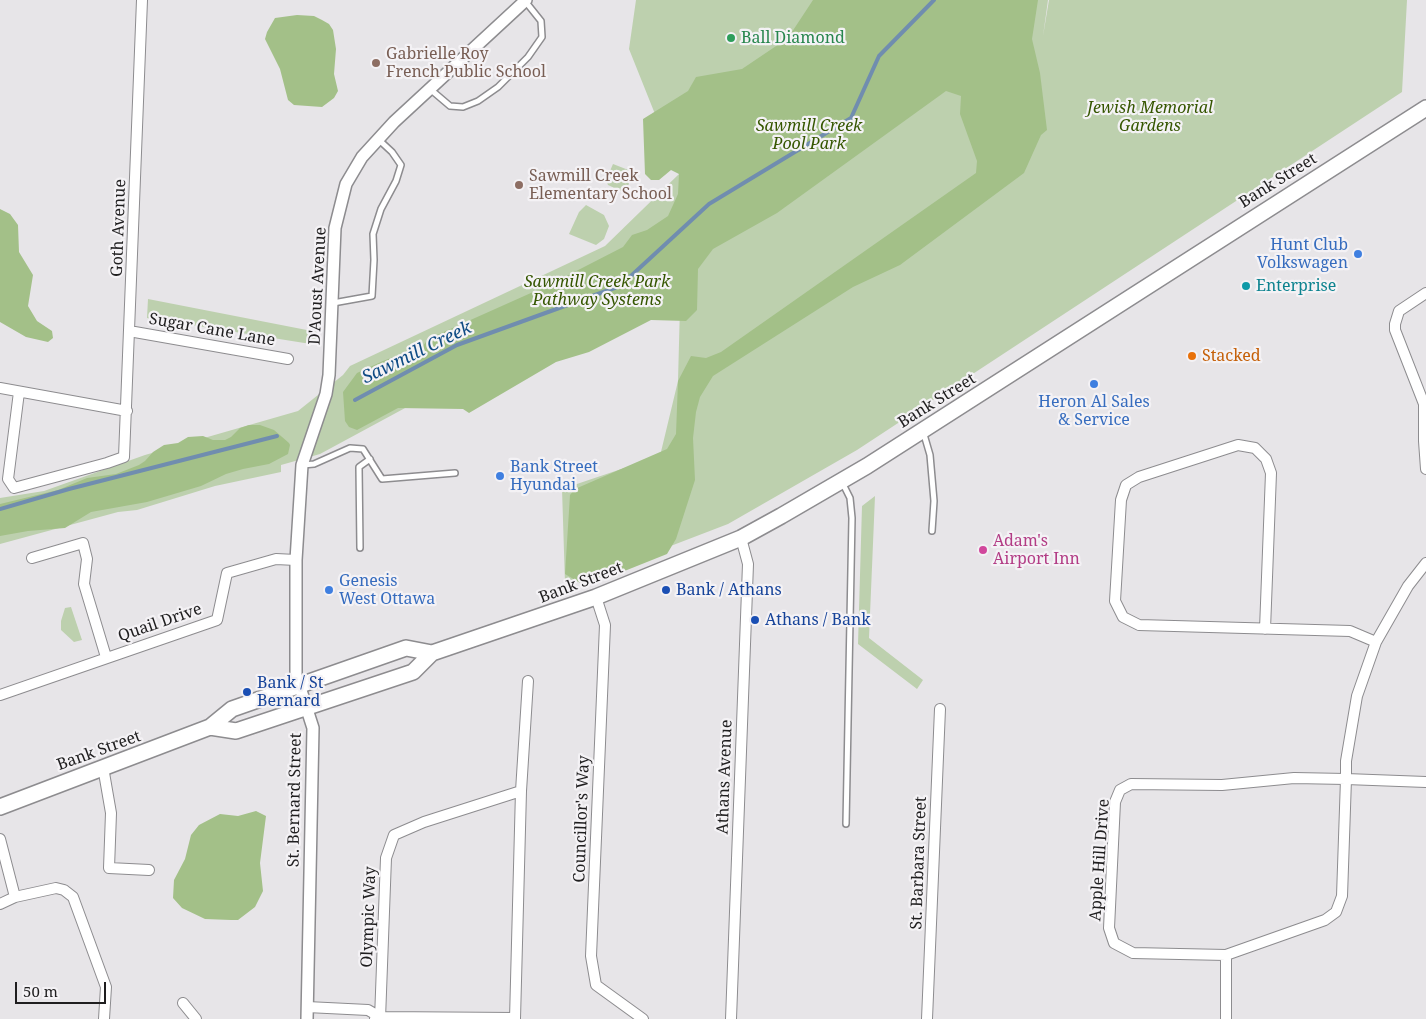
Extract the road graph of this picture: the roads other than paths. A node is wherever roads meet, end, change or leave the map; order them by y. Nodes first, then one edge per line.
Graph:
1 (142, 0) edge
2 (523, 1) edge
3 (430, 89) junction
4 (1426, 108) edge
5 (378, 139) junction
6 (1426, 293) edge
7 (332, 303) junction
8 (130, 331) junction
9 (288, 359) dead end
10 (0, 388) edge
11 (19, 392) junction
12 (127, 411) junction
13 (923, 431) junction
14 (370, 459) junction
15 (302, 465) junction
16 (1426, 469) edge
17 (455, 473) dead end
18 (842, 481) junction
19 (932, 531) dead end
20 (740, 538) junction
21 (360, 548) dead end
22 (32, 558) dead end
23 (296, 560) junction
24 (1426, 563) edge
25 (596, 597) junction
26 (1265, 629) junction
27 (1376, 642) junction
28 (432, 653) junction
29 (106, 657) junction
30 (528, 681) dead end
31 (300, 686) junction
32 (0, 695) edge
33 (307, 708) junction
34 (940, 709) dead end
35 (210, 727) junction
36 (103, 767) junction
37 (1346, 779) junction
38 (1426, 782) edge
39 (522, 791) junction
40 (0, 807) edge
41 (846, 824) dead end
42 (0, 839) edge
43 (149, 870) dead end
44 (16, 897) junction
45 (0, 904) edge
46 (1226, 955) junction
47 (183, 1003) dead end
48 (307, 1013) edge
49 (378, 1018) edge
50 (515, 1018) edge
51 (104, 1019) edge
52 (196, 1019) edge
53 (643, 1019) edge
54 (731, 1019) edge
55 (927, 1019) edge
56 (1226, 1019) edge

1 - 8 street, Goth Avenue
2 - 3 street, D'Aoust Avenue
2 - 3 lane
3 - 5 street, D'Aoust Avenue
4 - 13 main road, Bank Street
5 - 7 street, D'Aoust Avenue
5 - 7 lane
6 - 16 street
7 - 15 street, D'Aoust Avenue
8 - 9 street, Sugar Cane Lane
8 - 12 street, Goth Avenue
10 - 11 street
11 - 12 street
11 - 12 street, Goth Avenue
13 - 18 main road, Bank Street
13 - 19 lane
14 - 15 lane
14 - 17 lane
14 - 21 lane
15 - 23 street, St. Bernard Street
18 - 20 main road, Bank Street
18 - 41 lane
20 - 25 main road, Bank Street
20 - 54 street, Athans Avenue
22 - 29 street
23 - 29 street, Quail Drive
23 - 31 street, St. Bernard Street
24 - 27 street, Apple Hill Drive
25 - 28 main road, Bank Street
25 - 53 street, Councillor's Way
26 - 26 street
26 - 27 street
27 - 37 street, Apple Hill Drive
28 - 31 main road, Bank Street
28 - 33 main road, Bank Street
29 - 32 street, Quail Drive
30 - 39 street
31 - 33 street, St. Bernard Street
31 - 35 main road, Bank Street
33 - 35 main road, Bank Street
33 - 48 street, St. Bernard Street
34 - 55 street, St. Barbara Street
35 - 36 main road, Bank Street
36 - 40 main road, Bank Street
36 - 43 street
37 - 38 street
37 - 46 street, Apple Hill Drive
37 - 46 street, Apple Hill Drive
39 - 49 street, Olympic Way
39 - 50 street
42 - 44 street
44 - 45 street
44 - 51 street
46 - 56 street
47 - 52 street
48 - 49 street
49 - 50 street

